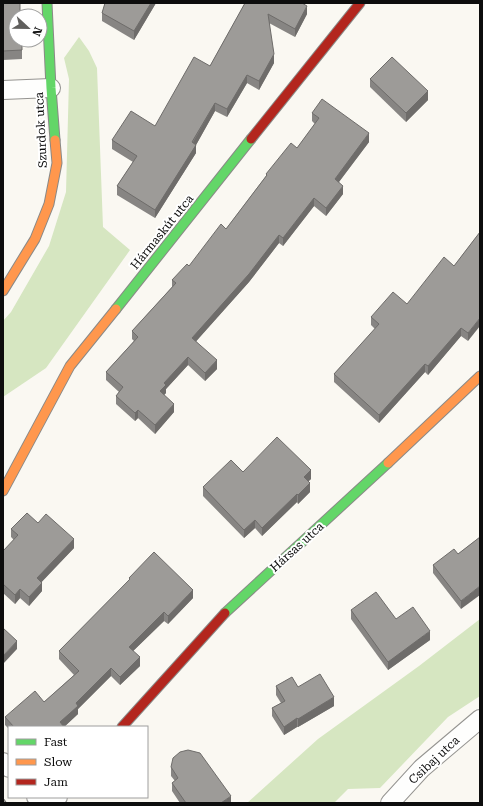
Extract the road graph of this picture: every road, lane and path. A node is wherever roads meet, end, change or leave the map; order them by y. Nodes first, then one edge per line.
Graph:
1 (47, 3) edge
2 (360, 3) edge
3 (51, 88) junction
4 (3, 90) edge
5 (3, 291) edge
6 (480, 376) edge
7 (3, 491) edge
8 (480, 719) edge
9 (123, 726) edge
10 (390, 803) edge

1 - 3 street, Szurdok utca
2 - 7 street, Hármaskút utca
3 - 4 street
3 - 5 street, Szurdok utca
6 - 9 street, Hársas utca
8 - 10 street, Csibaj utca

